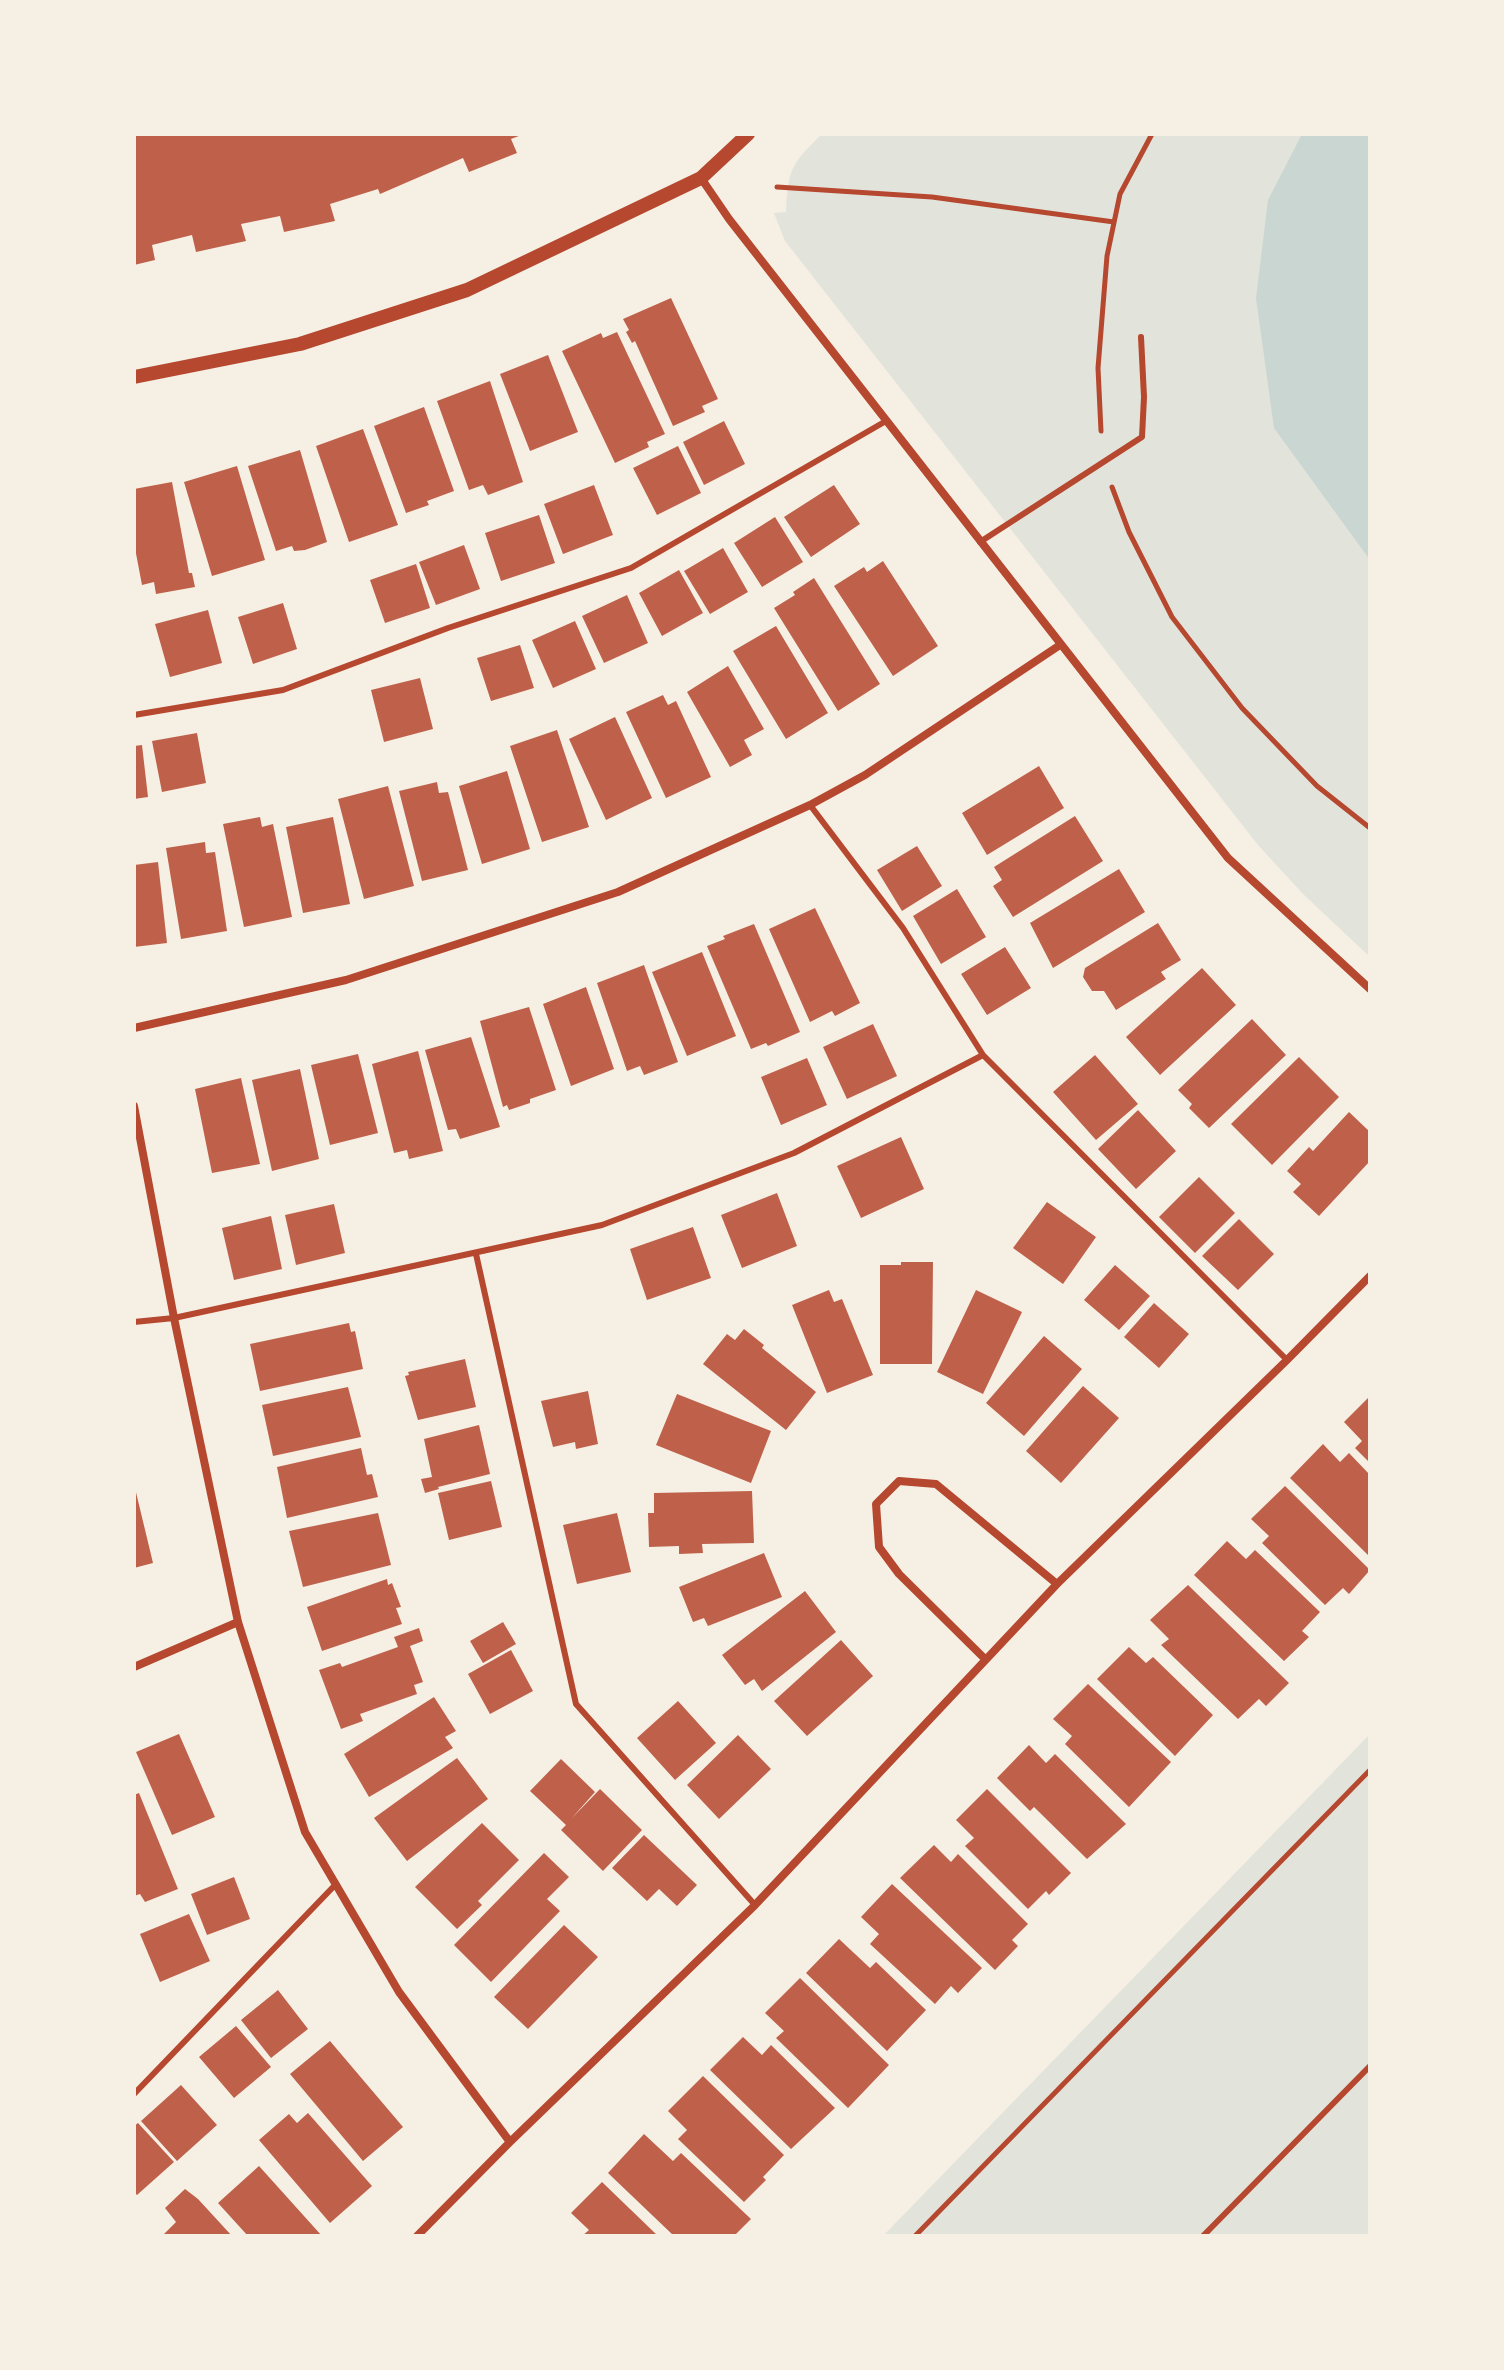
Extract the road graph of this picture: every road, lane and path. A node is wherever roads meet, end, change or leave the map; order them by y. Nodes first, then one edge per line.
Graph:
1 (748, 134) edge
2 (1152, 134) edge
3 (701, 178) junction
4 (777, 187) dead end
5 (1114, 222) junction
6 (1141, 337) dead end
7 (134, 377) edge
8 (886, 421) junction
9 (1102, 463) junction
10 (980, 542) junction
11 (1060, 645) junction
12 (134, 715) edge
13 (810, 805) junction
14 (1370, 828) edge
15 (1370, 989) edge
16 (134, 1028) edge
17 (983, 1055) junction
18 (134, 1106) edge
19 (476, 1254) junction
20 (1370, 1276) edge
21 (174, 1318) junction
22 (134, 1322) edge
23 (1287, 1360) junction
24 (1057, 1584) junction
25 (238, 1622) junction
26 (984, 1658) junction
27 (134, 1667) edge
28 (1370, 1770) edge
29 (336, 1884) junction
30 (755, 1905) junction
31 (1370, 2066) edge
32 (134, 2094) edge
33 (510, 2142) junction
34 (417, 2236) edge
35 (915, 2236) edge
36 (1203, 2236) edge

1 - 3 street
2 - 5 path
3 - 7 street
3 - 8 street
4 - 5 path
5 - 9 path
6 - 9 lane
8 - 10 street
8 - 12 lane
9 - 10 lane
9 - 14 path
10 - 11 street
11 - 13 street
11 - 15 street
13 - 16 street
13 - 17 lane
17 - 19 lane
17 - 23 lane
18 - 21 street
19 - 21 lane
19 - 30 lane
20 - 23 street
21 - 22 lane
21 - 25 street
23 - 24 street
24 - 26 street
24 - 26 street
25 - 27 street
25 - 29 street
26 - 30 street
28 - 35 path
29 - 32 lane
29 - 33 street
30 - 33 street
31 - 36 lane
33 - 34 street

